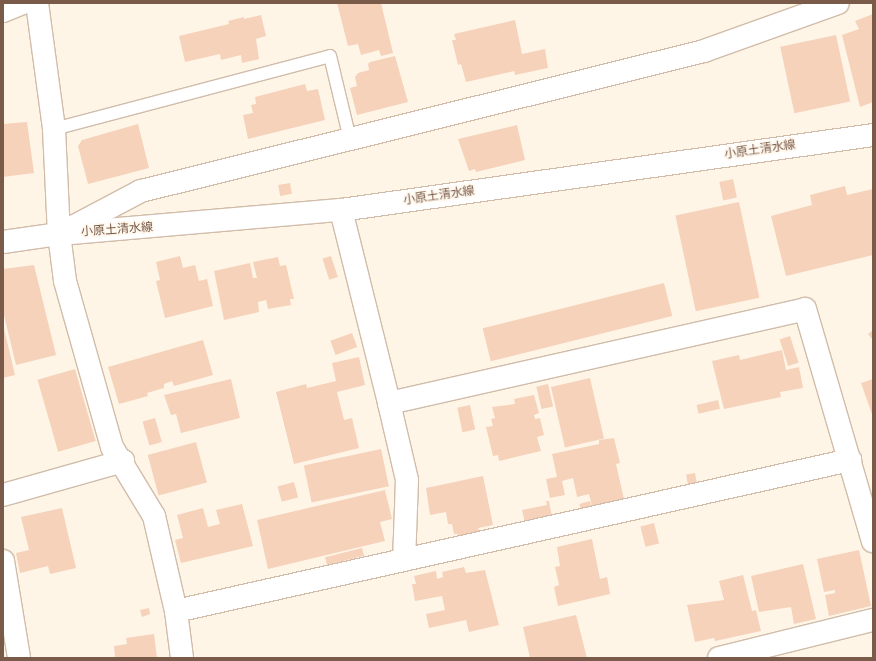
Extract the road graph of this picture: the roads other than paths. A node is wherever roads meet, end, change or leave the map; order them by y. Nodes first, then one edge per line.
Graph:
1 (22, 3) edge
2 (37, 3) edge
3 (838, 3) edge
4 (3, 11) edge
5 (54, 129) junction
6 (873, 135) edge
7 (350, 139) junction
8 (341, 210) junction
9 (59, 234) junction
10 (3, 242) edge
11 (389, 403) junction
12 (850, 460) junction
13 (123, 461) junction
14 (3, 495) edge
15 (873, 541) edge
16 (404, 560) junction
17 (3, 561) edge
18 (176, 611) junction
19 (873, 620) edge
20 (19, 658) edge
21 (182, 658) edge
22 (719, 658) edge

1 - 4 street
2 - 5 street
3 - 7 street
5 - 7 lane
5 - 9 street
6 - 8 street, 小原土清水線
7 - 9 street
8 - 9 street, 小原土清水線
8 - 11 street
9 - 10 street, 小原土清水線
9 - 13 street
11 - 12 street
11 - 16 street
12 - 15 street
12 - 16 street
13 - 14 street
13 - 18 street
16 - 18 street
17 - 20 street
18 - 21 street
19 - 22 street

